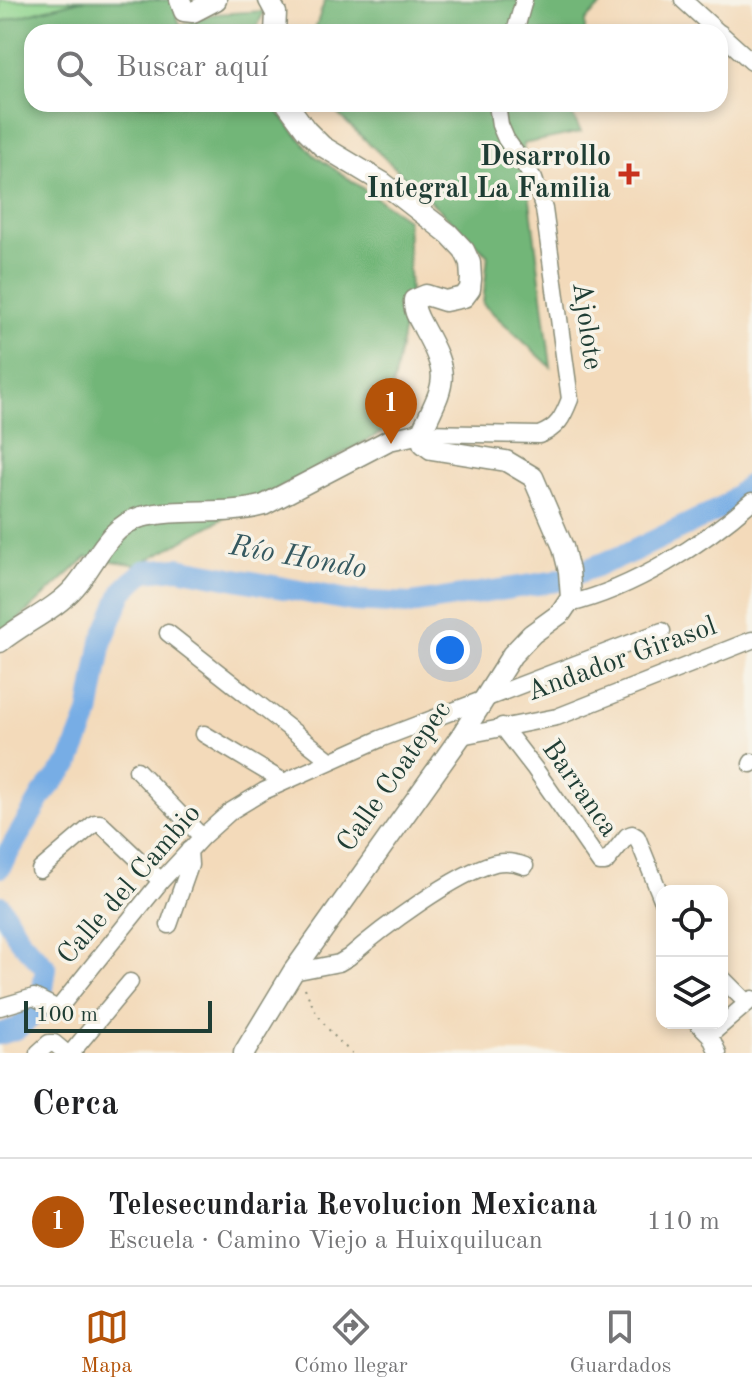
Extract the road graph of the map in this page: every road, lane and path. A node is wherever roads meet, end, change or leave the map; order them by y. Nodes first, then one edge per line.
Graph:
1 (180, 0) edge
2 (216, 0) edge
3 (269, 0) edge
4 (524, 0) edge
5 (683, 0) edge
6 (275, 24) edge
7 (517, 24) edge
8 (709, 24) edge
9 (728, 41) edge
10 (752, 62) edge
11 (293, 112) edge
12 (498, 112) edge
13 (421, 433) junction
14 (752, 501) edge
15 (570, 588) junction
16 (662, 631) dead end
17 (168, 633) dead end
18 (752, 640) edge
19 (0, 642) edge
20 (482, 701) junction
21 (502, 726) junction
22 (204, 734) dead end
23 (461, 736) junction
24 (331, 761) junction
25 (137, 770) dead end
26 (284, 782) junction
27 (202, 837) junction
28 (189, 850) junction
29 (525, 866) dead end
30 (40, 870) dead end
31 (161, 881) junction
32 (656, 885) edge
33 (169, 925) dead end
34 (296, 972) junction
35 (130, 982) dead end
36 (728, 983) edge
37 (750, 1001) edge
38 (0, 1007) edge
39 (728, 1014) edge
40 (704, 1029) edge
41 (38, 1053) edge
42 (69, 1053) edge
43 (244, 1053) edge
44 (352, 1053) edge
45 (718, 1053) edge

1 - 2 main road
3 - 6 main road
4 - 7 street
5 - 8 street
9 - 10 street
11 - 13 main road
12 - 13 street, Ajolote
13 - 15 main road
13 - 19 main road
14 - 15 street, Calle Coatepec
15 - 20 main road, Calle Coatepec
16 - 20 street, Calle del Cambio
17 - 24 street
18 - 21 street, Andador Girasol
20 - 23 main road, Calle Coatepec
20 - 24 street, Calle del Cambio
21 - 23 street, Andador Girasol
21 - 32 street, Barranca
22 - 26 street
23 - 34 main road, Calle Coatepec
24 - 26 street, Calle del Cambio
25 - 27 street
26 - 27 street, Calle del Cambio
27 - 28 street, Calle del Cambio
28 - 31 street, Calle del Cambio
28 - 33 street
29 - 34 street
30 - 31 street
31 - 38 street, Calle del Cambio
34 - 43 main road, Calle Coatepec
34 - 44 path
35 - 42 street
36 - 37 street
37 - 39 street
40 - 45 street
41 - 42 street

